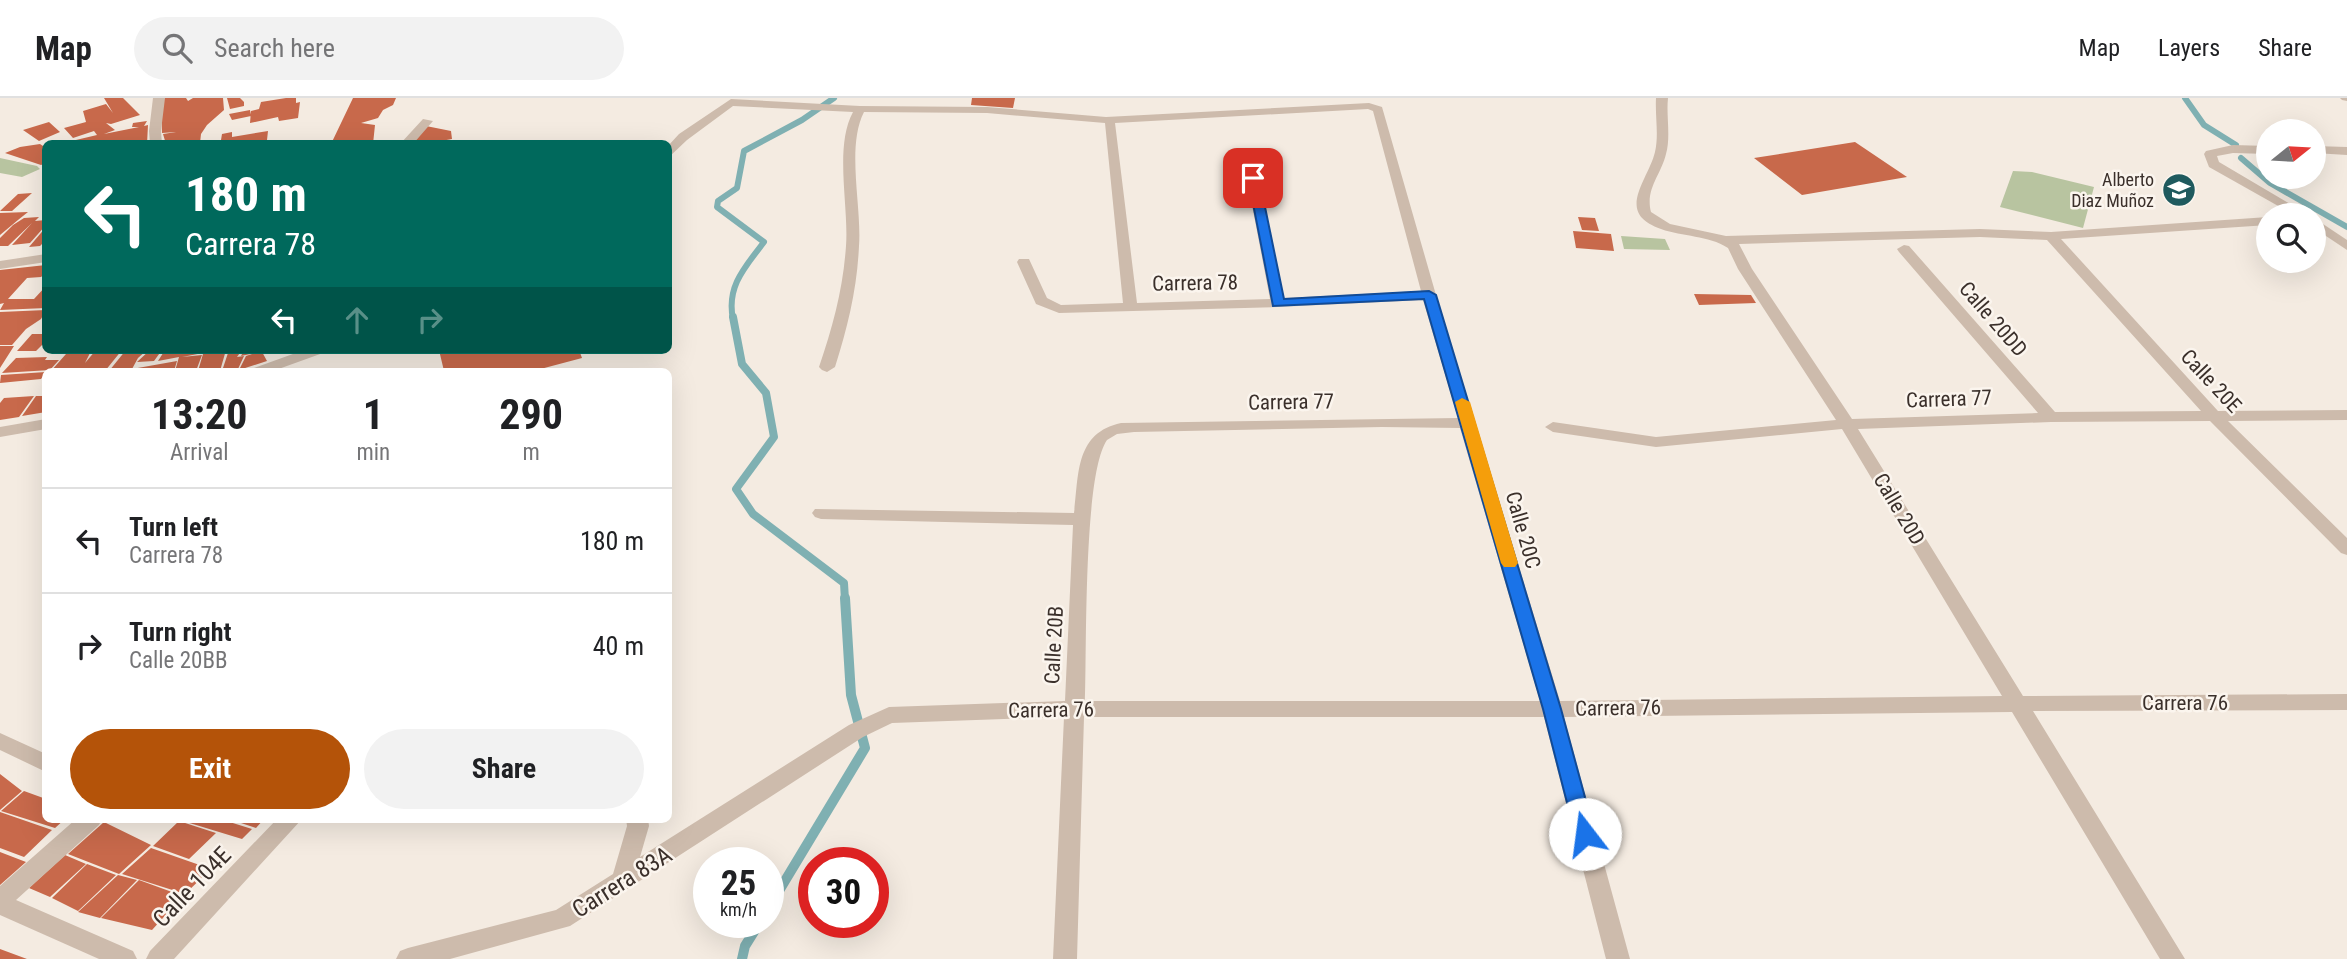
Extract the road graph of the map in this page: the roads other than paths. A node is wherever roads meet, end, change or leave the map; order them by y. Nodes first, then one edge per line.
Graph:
1 (159, 98) edge
2 (1662, 98) edge
3 (768, 101) edge
4 (860, 109) junction
5 (427, 121) dead end
6 (1110, 124) dead end
7 (156, 140) edge
8 (410, 140) edge
9 (672, 149) edge
10 (2256, 150) edge
11 (2326, 150) edge
12 (2347, 151) edge
13 (1248, 153) dead end
14 (2256, 188) edge
15 (2257, 189) edge
16 (2282, 203) edge
17 (2256, 222) edge
18 (2326, 231) edge
19 (2051, 236) junction
20 (1723, 240) junction
21 (2347, 246) edge
22 (1904, 249) dead end
23 (42, 259) edge
24 (1024, 262) dead end
25 (0, 265) edge
26 (1429, 295) junction
27 (1278, 303) junction
28 (1130, 305) junction
29 (307, 354) edge
30 (827, 367) dead end
31 (267, 368) edge
32 (2213, 415) junction
33 (2347, 415) edge
34 (2051, 417) junction
35 (1469, 424) junction
36 (1846, 424) junction
37 (42, 425) edge
38 (1553, 427) dead end
39 (1114, 429) joint
40 (0, 432) edge
41 (821, 513) dead end
42 (1082, 519) junction
43 (2347, 549) edge
44 (2347, 702) edge
45 (2017, 704) junction
46 (1073, 709) junction
47 (1552, 709) junction
48 (889, 715) joint
49 (0, 742) edge
50 (42, 762) edge
51 (87, 823) edge
52 (287, 823) edge
53 (638, 823) edge
54 (622, 883) junction
55 (0, 902) edge
56 (125, 959) edge
57 (158, 959) edge
58 (408, 959) edge
59 (1065, 959) edge
60 (1618, 959) edge
61 (2173, 959) edge

1 - 7 street
2 - 20 street
3 - 4 street
3 - 9 street
4 - 26 street, Calle 20C
4 - 30 street
5 - 8 street
6 - 28 street
10 - 14 street
11 - 12 street
13 - 27 street
15 - 16 street
17 - 19 street
18 - 21 street
19 - 20 street
19 - 32 street, Calle 20E
20 - 36 street, Calle 20D
22 - 34 street, Calle 20DD
23 - 25 street
24 - 28 street, Carrera 78
26 - 27 street, Carrera 78
26 - 35 street, Calle 20C
27 - 28 street, Carrera 78
29 - 31 street
32 - 33 street, Carrera 77
32 - 34 street, Carrera 77
32 - 43 street, Calle 20E
34 - 36 street, Carrera 77
35 - 39 street, Carrera 77
35 - 47 street, Calle 20C
36 - 38 street, Carrera 77
36 - 45 street, Calle 20D
37 - 40 street
39 - 42 street, Calle 20B
41 - 42 street
42 - 46 street, Calle 20B
44 - 45 street, Carrera 76
45 - 47 street, Carrera 76
45 - 61 street, Calle 20D
46 - 47 street, Carrera 76
46 - 48 street, Carrera 76
46 - 59 street, Calle 20B
47 - 60 street, Calle 20C
48 - 54 street, Carrera 83A
49 - 50 street
51 - 55 street
52 - 57 street, Calle 104E
53 - 54 street
54 - 58 street, Carrera 83A
55 - 56 street

